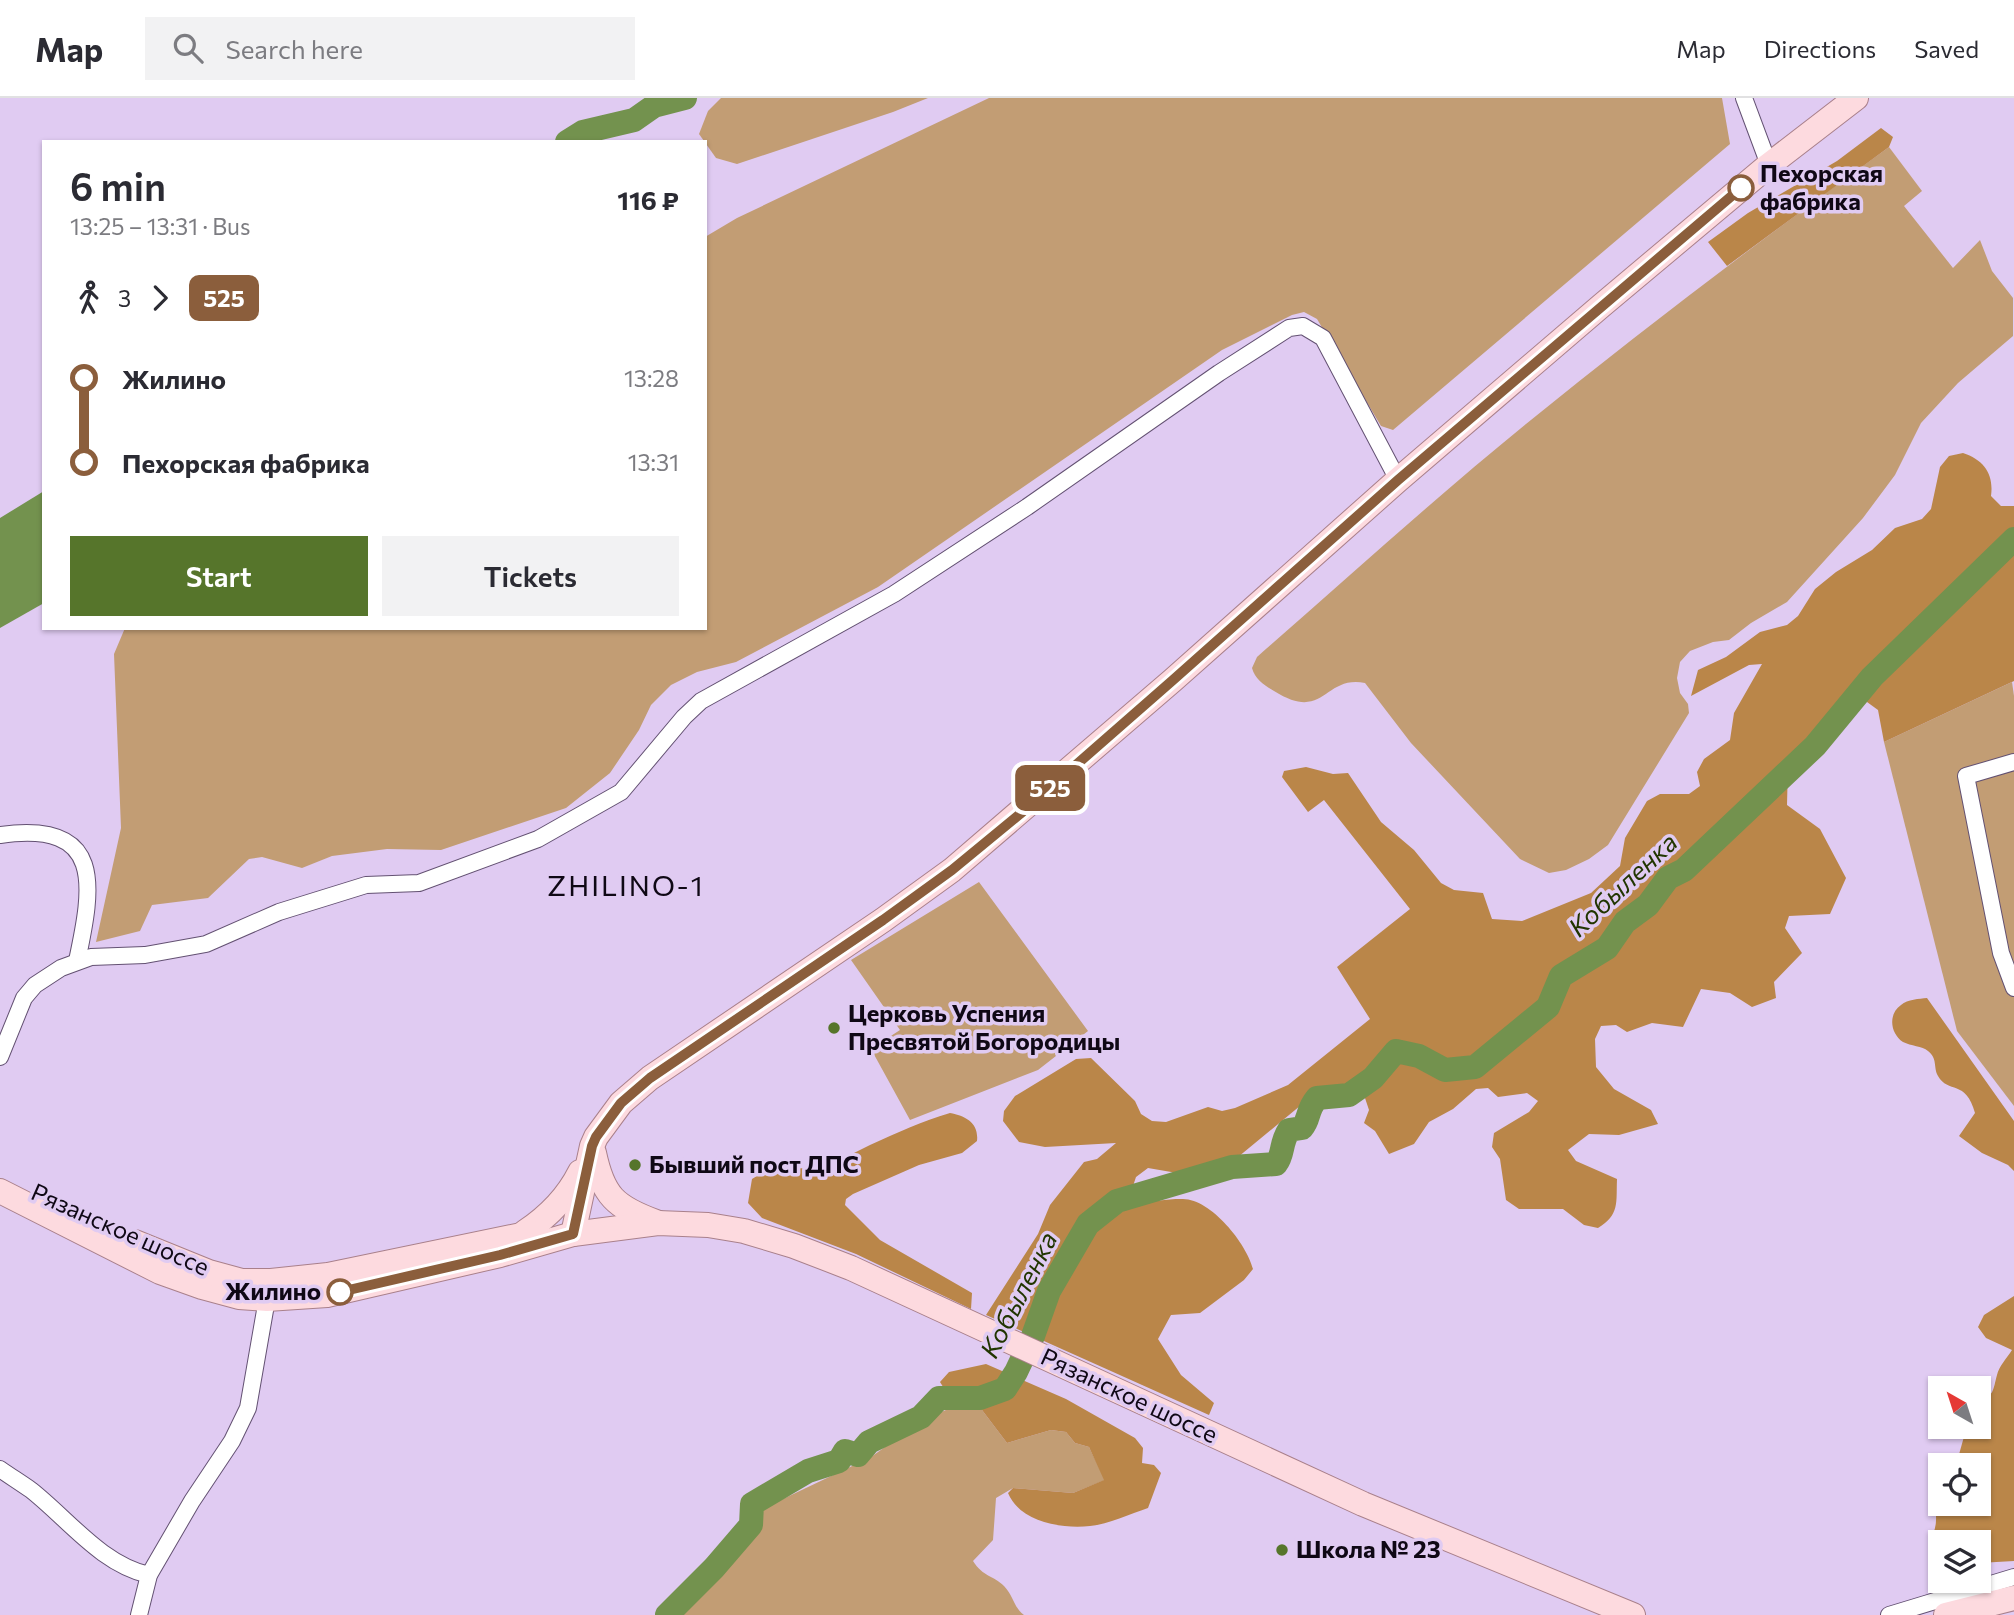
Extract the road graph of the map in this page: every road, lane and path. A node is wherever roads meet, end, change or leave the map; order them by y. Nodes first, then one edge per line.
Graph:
1 (1744, 98) edge
2 (1856, 98) edge
3 (1769, 164) junction
4 (1398, 480) junction
5 (2014, 762) edge
6 (0, 835) edge
7 (77, 961) junction
8 (2014, 988) edge
9 (0, 1057) edge
10 (592, 1146) junction
11 (0, 1174) edge
12 (0, 1191) edge
13 (658, 1223) junction
14 (525, 1232) junction
15 (573, 1234) junction
16 (267, 1299) junction
17 (0, 1469) edge
18 (149, 1575) junction
19 (2014, 1577) edge
20 (2014, 1598) edge
21 (2014, 1613) edge
22 (139, 1615) edge
23 (1633, 1615) edge
24 (1889, 1615) edge
25 (1946, 1615) edge
26 (2004, 1615) edge

1 - 3 street
2 - 3 main road
3 - 4 main road
4 - 7 street
4 - 10 main road
5 - 8 street
6 - 7 street
7 - 9 street
10 - 13 main road
10 - 14 main road
10 - 15 main road
11 - 14 main road, Рязанское шоссе
12 - 16 main road, Рязанское шоссе
13 - 15 main road, Рязанское шоссе
13 - 23 main road, Рязанское шоссе
14 - 15 main road, Рязанское шоссе
15 - 16 main road, Рязанское шоссе
16 - 18 street
17 - 18 street
18 - 22 street
19 - 24 street
20 - 25 main road
21 - 26 main road

